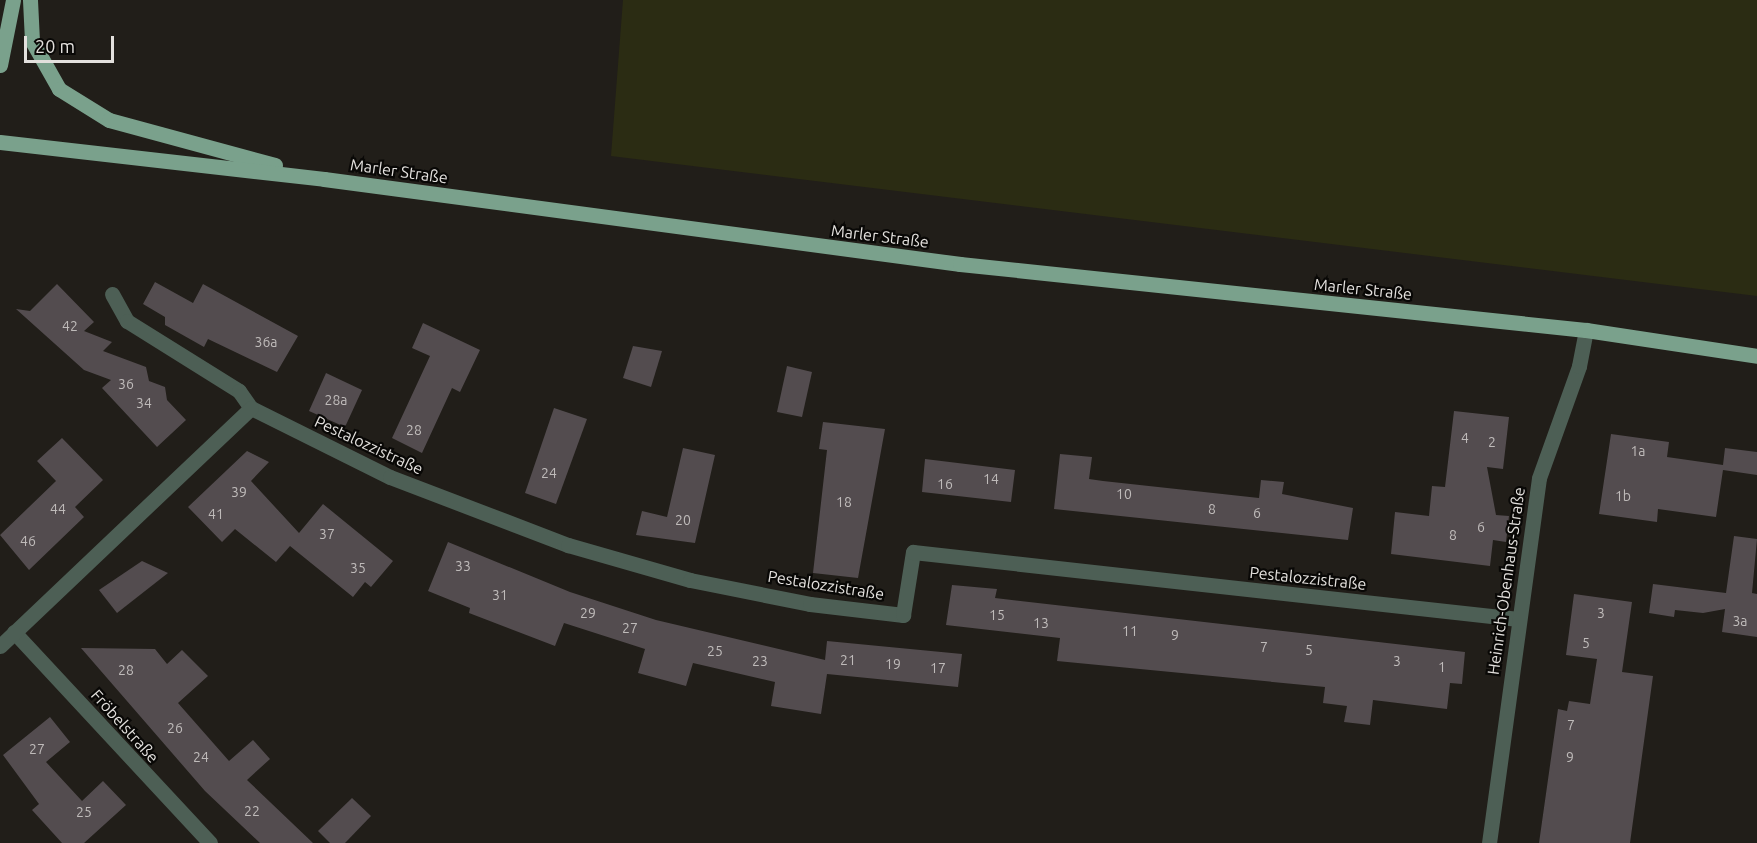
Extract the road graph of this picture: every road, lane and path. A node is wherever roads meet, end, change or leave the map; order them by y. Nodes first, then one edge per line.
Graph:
1 (13, 0) edge
2 (30, 0) edge
3 (0, 65) edge
4 (0, 142) edge
5 (324, 179) junction
6 (112, 294) dead end
7 (1586, 330) junction
8 (1757, 356) edge
9 (251, 408) junction
10 (1518, 619) junction
11 (14, 632) junction
12 (0, 646) edge
13 (210, 843) edge
14 (1489, 843) edge

1 - 3 main road
2 - 5 main road
4 - 5 main road, Marler Straße
5 - 7 main road, Marler Straße
6 - 9 street, Pestalozzistraße
7 - 8 main road, Marler Straße
7 - 10 street, Heinrich-Obenhaus-Straße
9 - 10 street, Pestalozzistraße
9 - 11 street
10 - 14 street, Heinrich-Obenhaus-Straße
11 - 12 street
11 - 13 street, Fröbelstraße

